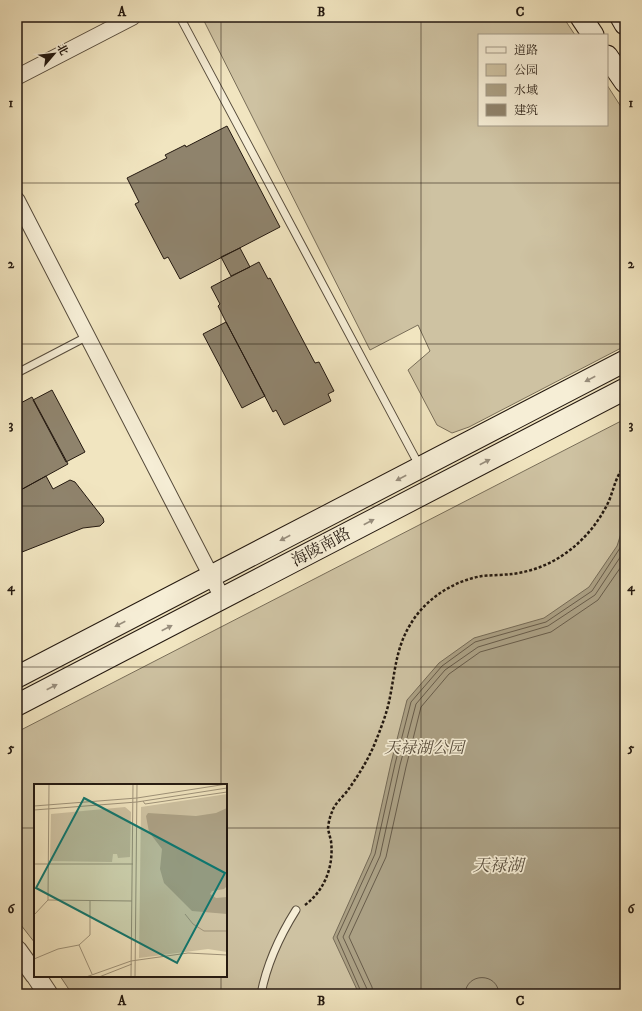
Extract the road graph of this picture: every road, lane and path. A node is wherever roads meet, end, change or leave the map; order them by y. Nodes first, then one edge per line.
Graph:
1 (133, 17) edge
2 (180, 17) edge
3 (581, 17) edge
4 (621, 17) edge
5 (625, 24) edge
6 (592, 34) edge
7 (608, 57) edge
8 (17, 77) edge
9 (625, 82) edge
10 (17, 200) edge
11 (88, 336) junction
12 (625, 361) edge
13 (17, 374) edge
14 (625, 389) edge
15 (625, 465) edge
16 (420, 468) junction
17 (212, 576) junction
18 (223, 599) junction
19 (17, 677) edge
20 (17, 705) edge
21 (296, 910) joint
22 (17, 950) edge
23 (34, 975) edge
24 (36, 977) edge
25 (48, 994) edge
26 (261, 994) edge

1 - 8 street
2 - 16 lane
3 - 6 main road
4 - 5 main road
7 - 9 main road
10 - 11 street
11 - 13 lane
11 - 17 street
12 -> 16 main road, 海陵南路
18 -> 14 main road, 海陵南路
15 - 21 path
16 -> 17 main road, 海陵南路
17 - 18 street
17 -> 19 main road, 海陵南路
20 -> 18 main road, 海陵南路
21 - 26 lane
22 - 23 street
24 - 25 street

